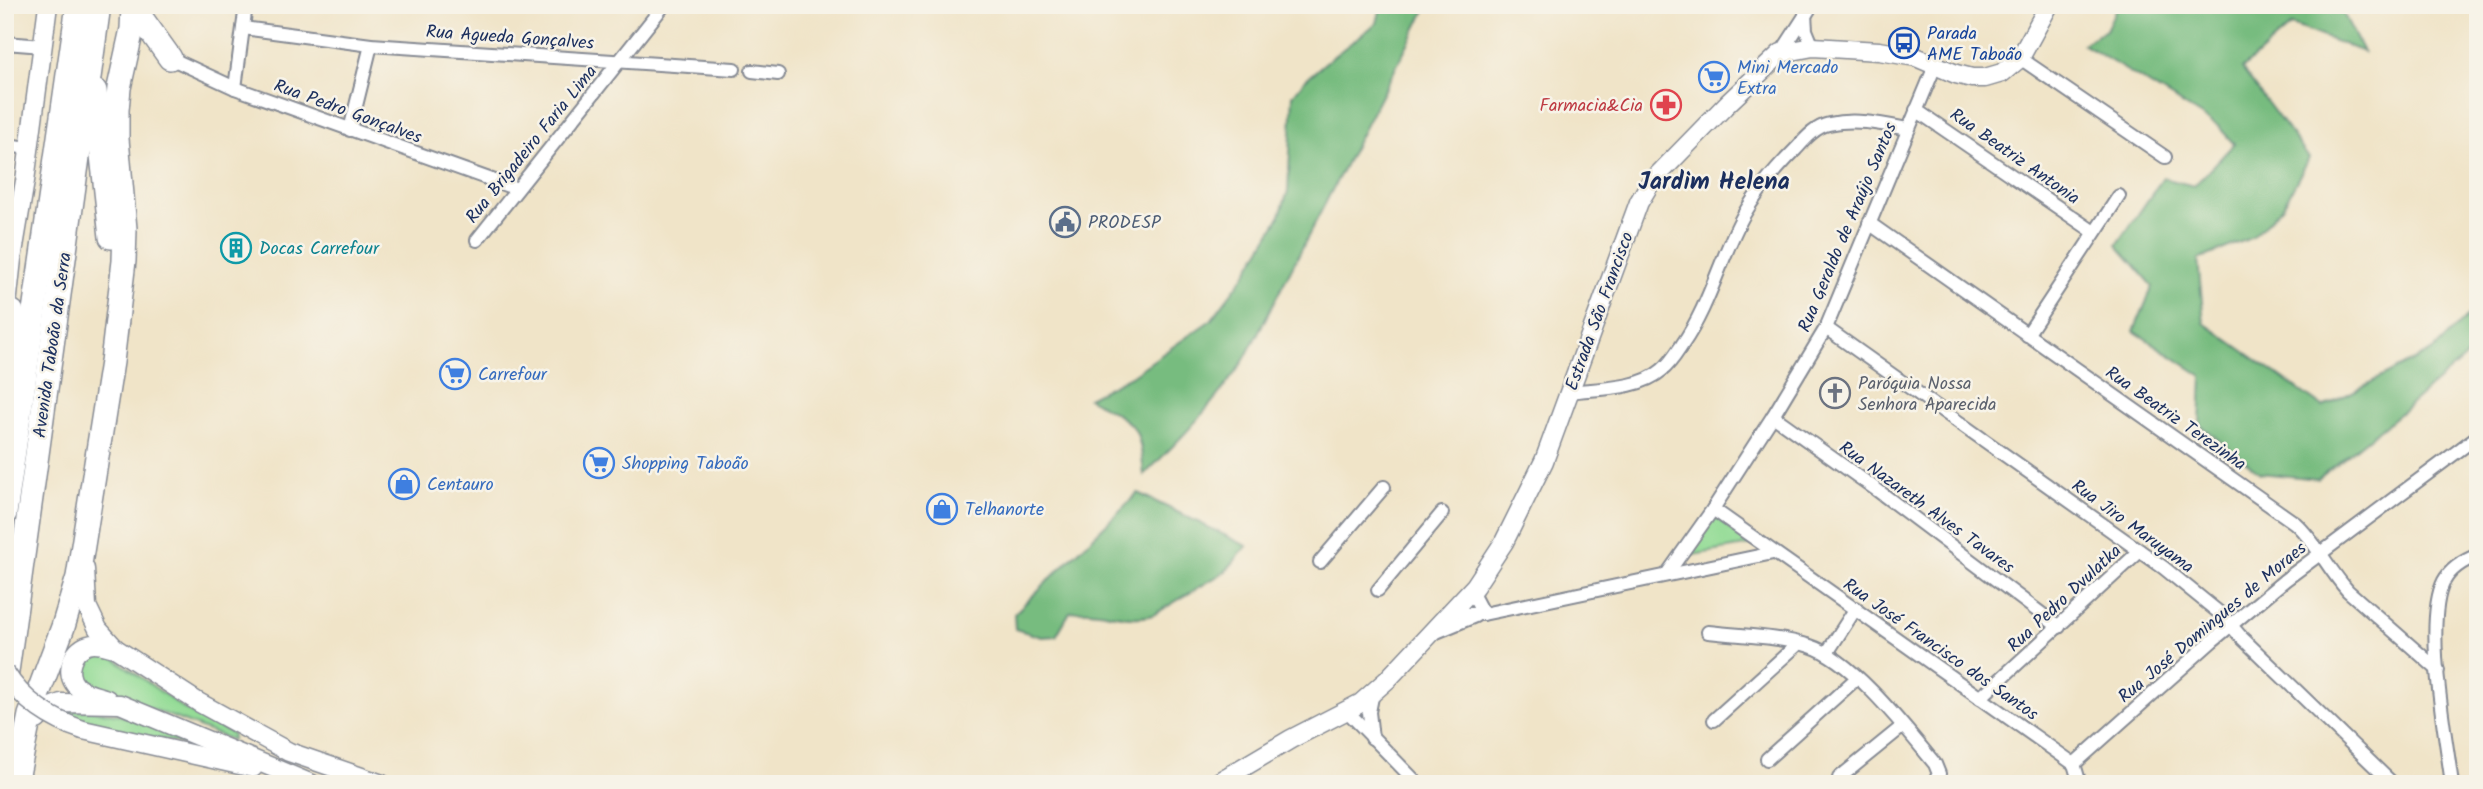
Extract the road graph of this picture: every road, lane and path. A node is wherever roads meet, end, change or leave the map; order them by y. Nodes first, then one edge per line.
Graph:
1 (48, 5) edge
2 (78, 5) edge
3 (99, 5) edge
4 (246, 5) edge
5 (664, 5) edge
6 (132, 7) edge
7 (2043, 7) edge
8 (1809, 9) edge
9 (243, 28) junction
10 (5, 43) edge
11 (371, 45) junction
12 (43, 46) junction
13 (1812, 47) junction
14 (1781, 53) junction
15 (170, 58) junction
16 (2020, 58) junction
17 (126, 60) junction
18 (620, 62) junction
19 (1935, 66) junction
20 (89, 68) junction
21 (734, 69) dead end
22 (752, 71) dead end
23 (778, 74) dead end
24 (235, 88) junction
25 (1916, 110) junction
26 (1908, 129) junction
27 (350, 130) junction
28 (5, 145) edge
29 (30, 148) junction
30 (2165, 157) dead end
31 (517, 189) junction
32 (2119, 196) dead end
33 (1869, 223) junction
34 (2094, 232) junction
35 (477, 240) dead end
36 (9, 273) edge
37 (118, 303) junction
38 (5, 324) edge
39 (1826, 328) junction
40 (2027, 335) junction
41 (1570, 392) junction
42 (1773, 416) junction
43 (2478, 436) edge
44 (5, 451) edge
45 (1384, 487) dead end
46 (1713, 509) junction
47 (5, 513) edge
48 (1442, 513) dead end
49 (87, 530) junction
50 (2140, 551) junction
51 (1773, 552) junction
52 (2322, 554) junction
53 (2478, 555) edge
54 (1320, 562) dead end
55 (1667, 574) junction
56 (1475, 586) junction
57 (1378, 590) dead end
58 (1455, 608) junction
59 (1856, 608) junction
60 (1479, 615) junction
61 (2231, 625) junction
62 (2059, 627) junction
63 (1708, 632) dead end
64 (1430, 635) junction
65 (1798, 644) junction
66 (115, 648) junction
67 (1827, 653) junction
68 (2438, 670) junction
69 (5, 672) edge
70 (1857, 678) junction
71 (5, 686) edge
72 (1373, 692) junction
73 (1980, 698) junction
74 (120, 704) junction
75 (1346, 710) junction
76 (1714, 720) dead end
77 (1903, 726) junction
78 (1372, 739) junction
79 (26, 741) junction
80 (1767, 759) dead end
81 (2074, 764) junction
82 (291, 776) junction
83 (1839, 778) dead end
84 (2080, 783) edge
85 (16, 784) edge
86 (312, 784) edge
87 (382, 784) edge
88 (1215, 784) edge
89 (1418, 784) edge
90 (1933, 784) edge
91 (2393, 784) edge
92 (2452, 784) edge

1 - 12 main road
2 - 47 highway, Avenida Taboão da Serra
3 - 20 highway, Avenida Taboão da Serra
4 - 9 street
5 - 18 street, Rua Brigadeiro Faria Lima
6 - 15 highway
6 - 17 highway
7 - 16 main road
8 - 13 street
8 - 14 street
9 - 11 street, Rua Agueda Gonçalves
9 - 24 street
10 - 12 street
11 - 18 street, Rua Agueda Gonçalves
11 - 27 street
12 - 29 main road
13 - 14 main road
13 - 19 main road
14 - 41 main road, Estrada São Francisco
15 - 17 highway
15 - 24 street, Rua Pedro Gonçalves
16 - 19 main road
16 - 30 street
17 - 37 highway
18 - 21 street, Rua Agueda Gonçalves
18 - 31 street, Rua Brigadeiro Faria Lima
19 - 25 street, Rua Geraldo de Araújo Santos
20 - 37 highway
20 - 71 highway, Avenida Taboão da Serra
22 - 23 street
24 - 27 street, Rua Pedro Gonçalves
25 - 26 street, Rua Geraldo de Araújo Santos
25 - 34 street, Rua Beatriz Antonia
26 - 33 street, Rua Geraldo de Araújo Santos
26 - 41 street
27 - 31 street, Rua Pedro Gonçalves
28 - 29 street
29 - 36 main road
31 - 35 street, Rua Brigadeiro Faria Lima
32 - 34 street
33 - 39 street, Rua Geraldo de Araújo Santos
33 - 40 street, Rua Beatriz Terezinha
34 - 40 street
36 - 38 main road
36 - 44 main road
37 - 49 highway
39 - 42 street, Rua Geraldo de Araújo Santos
39 - 50 street, Rua Jiro Maruyama
40 - 52 street, Rua Beatriz Terezinha
41 - 56 main road, Estrada São Francisco
42 - 46 street, Rua Geraldo de Araújo Santos
42 - 62 street, Rua Nazareth Alves Tavares
43 - 52 street, Rua José Domingues de Moraes
45 - 54 street
46 - 51 street, Rua José Francisco dos Santos
46 - 55 street, Rua Geraldo de Araújo Santos
48 - 57 street
49 - 66 main road
49 - 79 highway
50 - 61 street, Rua Jiro Maruyama
50 - 62 street, Rua Pedro Dvulatka
51 - 55 street
51 - 59 street, Rua José Francisco dos Santos
52 - 61 street, Rua José Domingues de Moraes
52 - 68 street, Rua Beatriz Terezinha
53 - 68 street
55 - 60 street
56 - 58 main road, Estrada São Francisco
56 - 60 street
58 - 60 street
58 - 64 main road, Estrada São Francisco
59 - 67 street
59 - 73 street, Rua José Francisco dos Santos
60 - 64 street
61 - 81 street, Rua José Domingues de Moraes
61 - 91 street, Rua Jiro Maruyama
62 - 73 street, Rua Pedro Dvulatka
63 - 65 street
64 - 72 main road, Estrada São Francisco
65 - 67 street
65 - 76 street
66 - 74 main road
66 - 87 main road
67 - 70 street
68 - 92 street
69 - 82 main road, bridge
70 - 77 street
70 - 80 street
72 - 75 main road, Estrada São Francisco
72 - 78 street
73 - 81 street, Rua José Francisco dos Santos
74 - 79 main road
74 - 82 main road
75 - 78 street
75 - 88 main road, Estrada São Francisco
77 - 83 street
77 - 90 street
78 - 89 street
79 - 85 highway
81 - 84 street
82 - 86 main road

